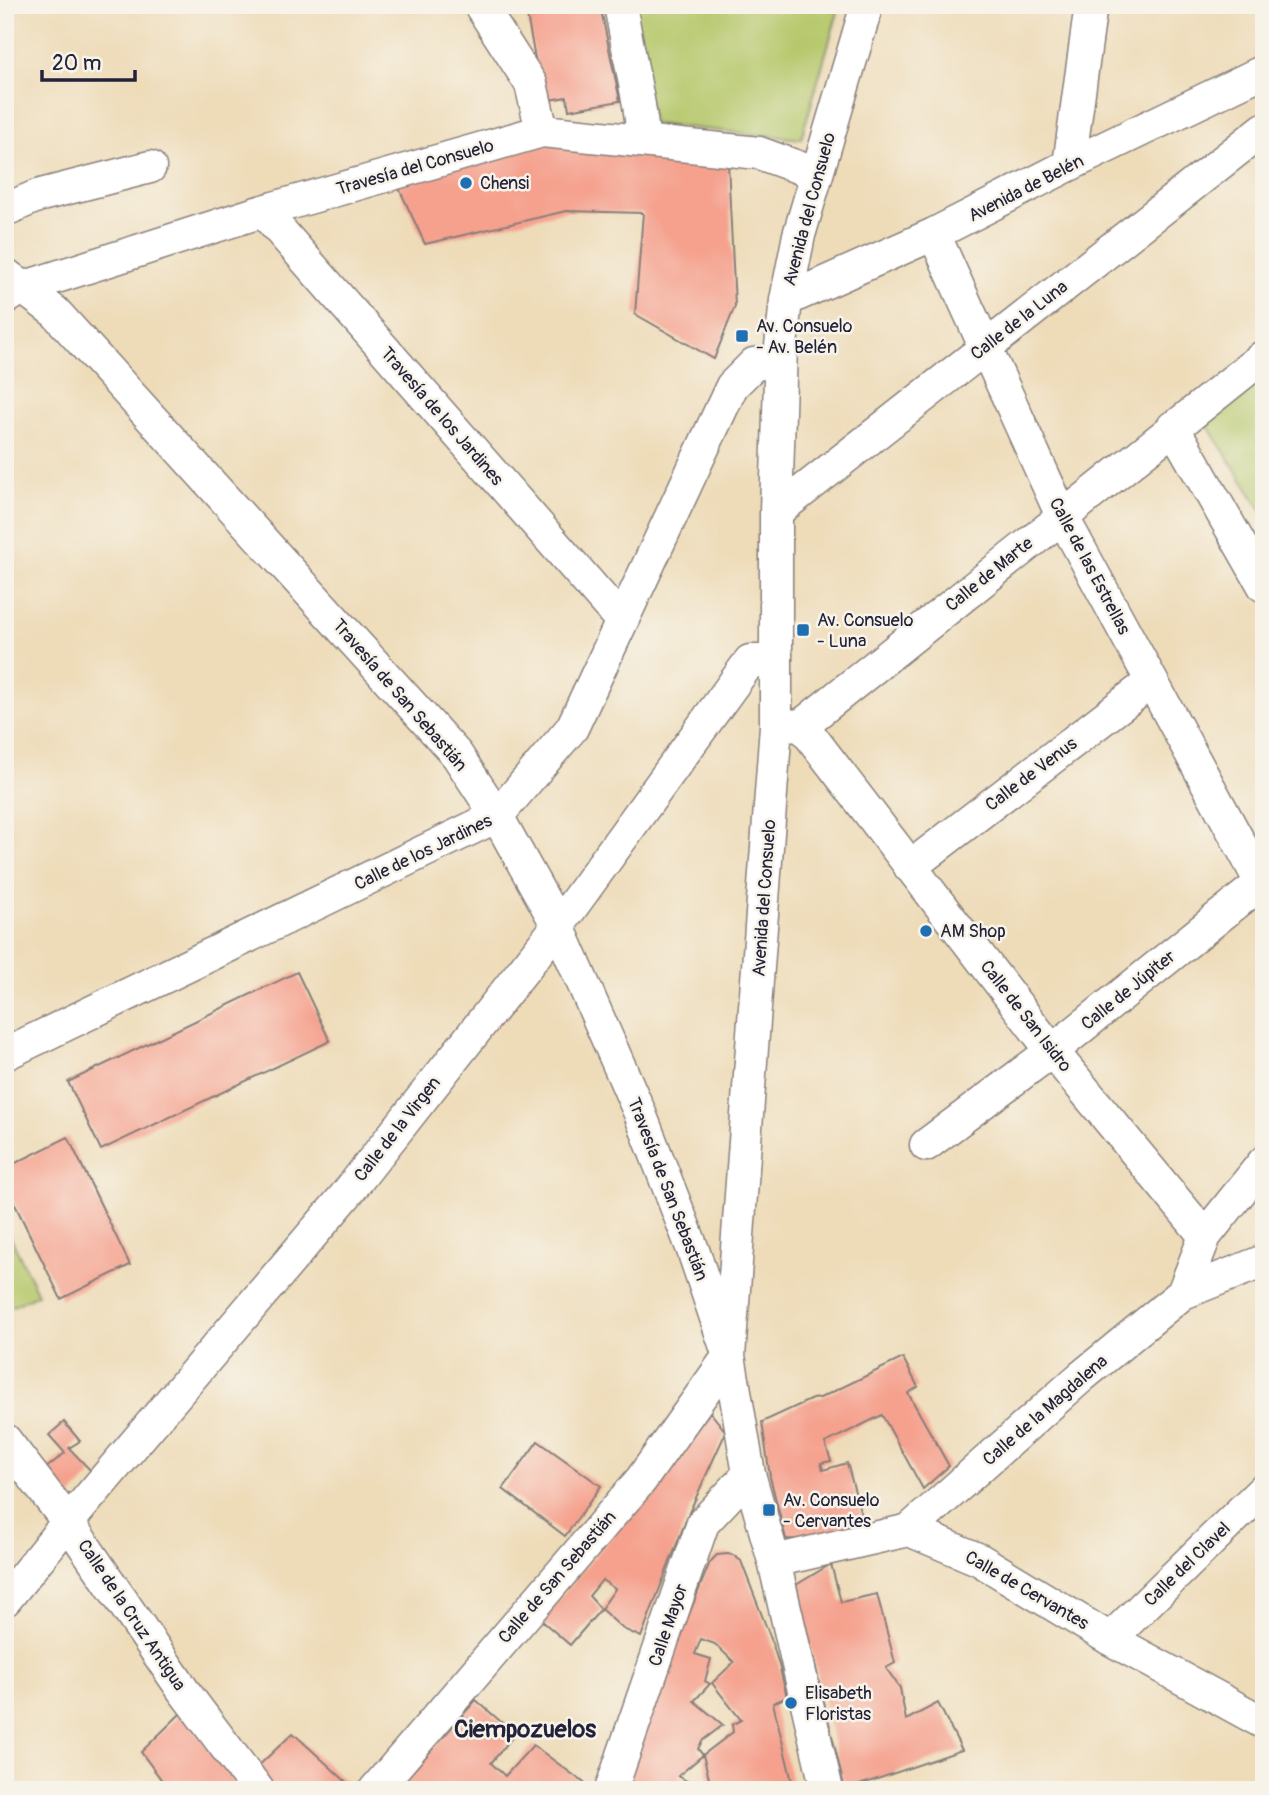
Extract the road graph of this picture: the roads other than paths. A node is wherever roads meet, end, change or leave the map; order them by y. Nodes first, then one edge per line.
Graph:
1 (480, 5) edge
2 (620, 5) edge
3 (867, 5) edge
4 (1091, 5) edge
5 (1264, 71) edge
6 (1264, 129) edge
7 (542, 131) junction
8 (644, 141) junction
9 (1069, 165) junction
10 (150, 167) dead end
11 (817, 174) junction
12 (5, 210) edge
13 (263, 211) junction
14 (934, 234) junction
15 (11, 287) edge
16 (786, 299) junction
17 (985, 347) junction
18 (1264, 355) edge
19 (780, 361) junction
20 (1173, 427) junction
21 (776, 512) junction
22 (1062, 516) junction
23 (1264, 586) edge
24 (621, 620) junction
25 (776, 661) junction
26 (1151, 682) junction
27 (789, 725) junction
28 (497, 816) junction
29 (910, 866) junction
30 (1262, 886) edge
31 (558, 926) junction
32 (1052, 1051) junction
33 (5, 1054) edge
34 (926, 1144) dead end
35 (1264, 1162) edge
36 (1205, 1236) junction
37 (1264, 1261) edge
38 (1183, 1293) junction
39 (729, 1356) junction
40 (5, 1440) edge
41 (749, 1474) junction
42 (1264, 1489) edge
43 (68, 1522) junction
44 (909, 1530) junction
45 (774, 1560) junction
46 (5, 1600) edge
47 (1110, 1639) junction
48 (1264, 1723) edge
49 (258, 1790) edge
50 (375, 1790) edge
51 (611, 1790) edge
52 (827, 1790) edge

1 - 7 street
2 - 8 street
3 - 11 street, Avenida del Consuelo
4 - 9 street
5 - 9 street, Avenida de Belén
6 - 17 street, Calle de la Luna
7 - 8 street, Travesía del Consuelo
7 - 13 street, Travesía del Consuelo
8 - 11 street, Travesía del Consuelo
9 - 14 street, Avenida de Belén
10 - 12 street
11 - 16 street, Avenida del Consuelo
13 - 15 street, Travesía del Consuelo
13 - 24 street, Travesía de los Jardines
14 - 16 street, Avenida de Belén
14 - 17 street, Calle de las Estrellas
15 - 28 street, Travesía de San Sebastián
16 - 19 street, Avenida del Consuelo
17 - 21 street, Calle de la Luna
17 - 22 street, Calle de las Estrellas
18 - 20 street, Calle de Marte
19 - 21 street, Avenida del Consuelo
19 - 24 street, Calle de los Jardines
20 - 22 street, Calle de Marte
20 - 23 street
21 - 25 street, Avenida del Consuelo
22 - 26 street, Calle de las Estrellas
22 - 27 street, Calle de Marte
24 - 28 street, Calle de los Jardines
25 - 27 street, Avenida del Consuelo
25 - 31 street, Calle de la Virgen
26 - 29 street, Calle de Venus
26 - 30 street, Calle de las Estrellas
27 - 29 street, Calle de San Isidro
27 - 39 street, Avenida del Consuelo
28 - 31 street, Travesía de San Sebastián
28 - 33 street, Calle de los Jardines
29 - 32 street, Calle de San Isidro
30 - 32 street, Calle de Júpiter
31 - 39 street, Travesía de San Sebastián
31 - 43 street, Calle de la Virgen
32 - 34 street, Calle de Júpiter
32 - 36 street, Calle de San Isidro
35 - 36 street
36 - 38 street
37 - 38 street
38 - 44 street, Calle de la Magdalena
39 - 41 street, Avenida del Consuelo
39 - 50 street, Calle de San Sebastián
40 - 43 street, Calle de la Cruz Antigua
41 - 45 street, Avenida del Consuelo
41 - 51 street, Calle Mayor
42 - 47 street, Calle del Clavel
43 - 46 street, Calle de la Virgen
43 - 49 street, Calle de la Cruz Antigua
44 - 45 street
44 - 47 street, Calle de Cervantes
45 - 52 street, Avenida del Consuelo
47 - 48 street, Calle de Cervantes

